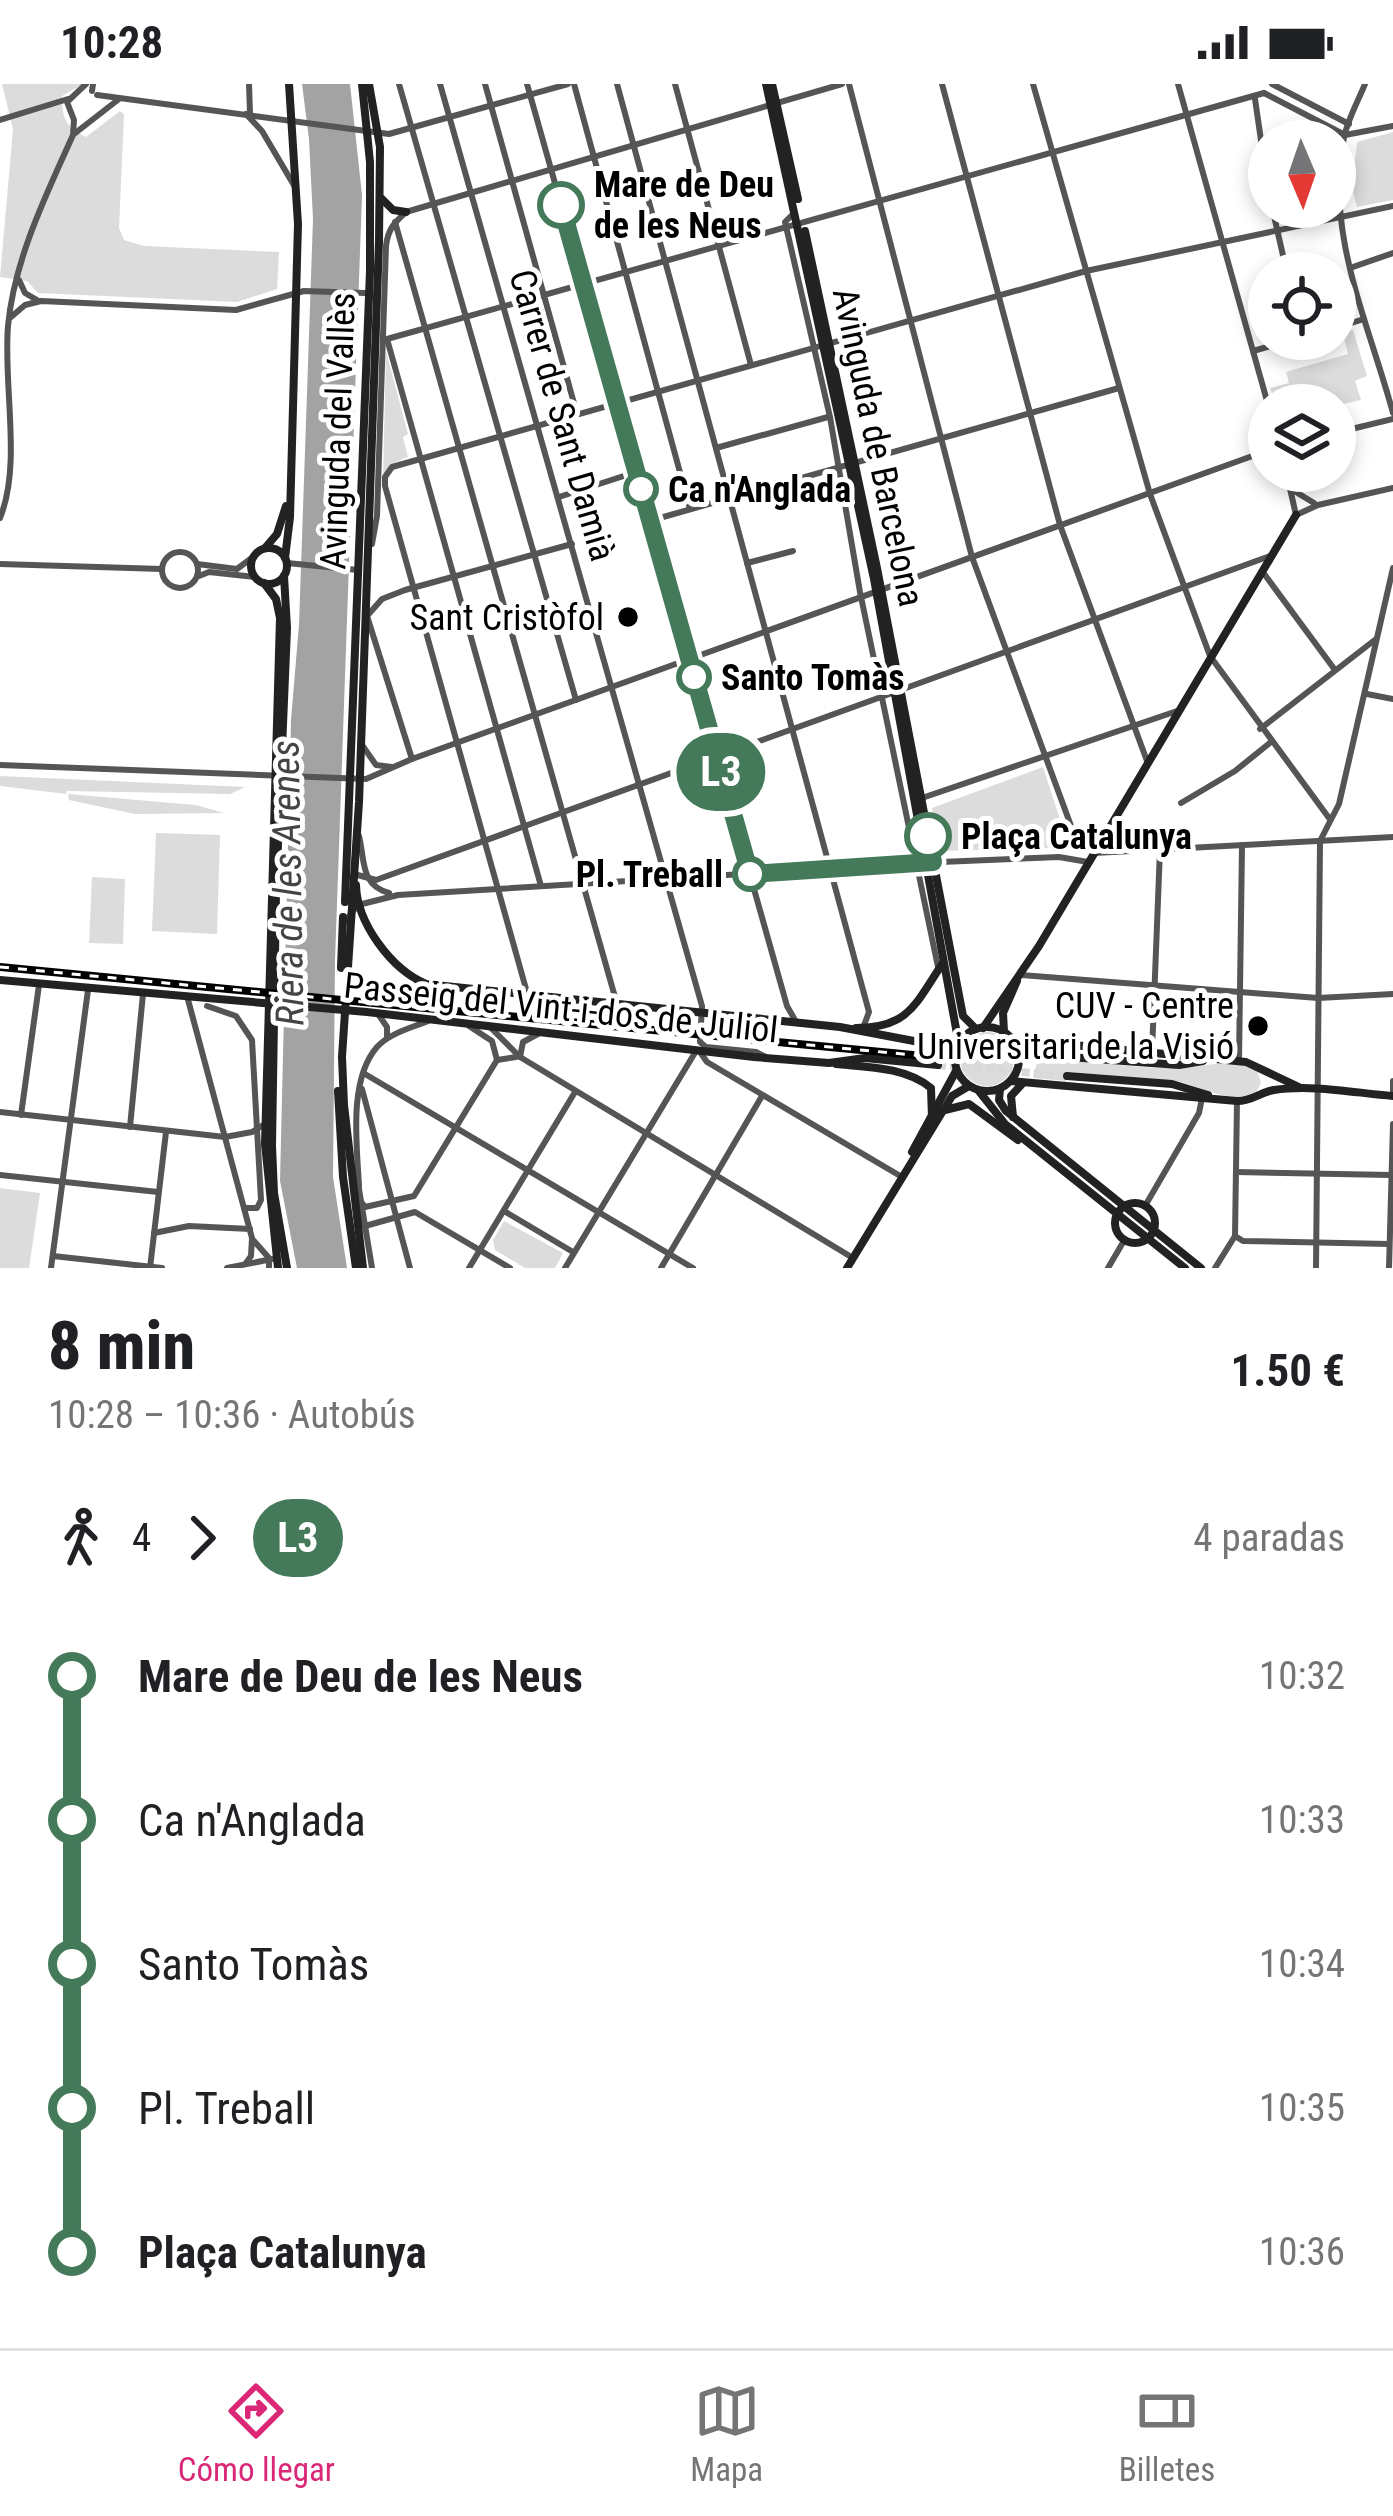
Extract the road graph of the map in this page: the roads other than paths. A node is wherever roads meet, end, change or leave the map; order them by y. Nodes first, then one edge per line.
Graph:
1 (249, 84) edge
2 (289, 84) edge
3 (368, 84) edge
4 (399, 84) edge
5 (440, 84) edge
6 (484, 84) edge
7 (527, 84) edge
8 (571, 84) edge
9 (617, 84) edge
10 (675, 84) edge
11 (769, 84) edge
12 (846, 84) edge
13 (942, 84) edge
14 (1034, 84) edge
15 (1178, 84) edge
16 (1365, 84) edge
17 (1264, 88) edge
18 (90, 89) edge
19 (530, 94) junction
20 (290, 97) junction
21 (122, 98) junction
22 (68, 99) junction
23 (774, 104) junction
24 (491, 106) junction
25 (44, 109) junction
26 (101, 110) junction
27 (246, 112) junction
28 (1187, 114) junction
29 (272, 116) junction
30 (450, 117) junction
31 (72, 119) junction
32 (0, 120) edge
33 (1256, 120) edge
34 (1319, 120) edge
35 (1340, 120) edge
36 (1351, 120) edge
37 (292, 121) junction
38 (88, 123) junction
39 (1393, 126) edge
40 (412, 129) junction
41 (688, 130) junction
42 (369, 133) junction
43 (1356, 133) edge
44 (73, 135) junction
45 (633, 145) junction
46 (1053, 152) junction
47 (593, 157) junction
48 (551, 169) junction
49 (370, 176) junction
50 (968, 176) junction
51 (512, 181) junction
52 (297, 189) junction
53 (471, 194) junction
54 (380, 197) junction
55 (879, 202) junction
56 (434, 205) junction
57 (1393, 206) edge
58 (406, 212) junction
59 (796, 212) junction
60 (1356, 214) edge
61 (394, 222) junction
62 (801, 223) junction
63 (786, 228) junction
64 (1275, 228) edge
65 (1289, 228) edge
66 (1275, 231) junction
67 (1222, 242) junction
68 (718, 247) junction
69 (1281, 252) edge
70 (1393, 253) edge
71 (665, 260) junction
72 (1356, 266) edge
73 (625, 270) junction
74 (1086, 271) junction
75 (17, 276) junction
76 (582, 282) junction
77 (374, 290) junction
78 (1356, 290) edge
79 (304, 291) junction
80 (543, 293) junction
81 (999, 296) junction
82 (40, 302) junction
83 (504, 304) junction
84 (464, 316) junction
85 (1364, 319) junction
86 (9, 321) junction
87 (909, 321) junction
88 (1356, 321) edge
89 (425, 328) junction
90 (1248, 333) edge
91 (828, 344) junction
92 (811, 348) junction
93 (751, 365) junction
94 (697, 380) junction
95 (1120, 388) junction
96 (657, 392) junction
97 (616, 403) junction
98 (577, 414) junction
99 (1029, 414) junction
100 (1393, 416) edge
101 (830, 417) junction
102 (538, 425) junction
103 (1356, 427) edge
104 (497, 437) junction
105 (941, 437) junction
106 (458, 448) junction
107 (716, 448) junction
108 (1248, 458) edge
109 (419, 459) junction
110 (853, 462) junction
111 (838, 466) junction
112 (636, 472) junction
113 (1393, 488) edge
114 (1292, 492) edge
115 (1296, 492) edge
116 (1150, 494) junction
117 (558, 497) junction
118 (730, 497) junction
119 (289, 498) junction
120 (1318, 505) junction
121 (690, 509) junction
122 (1296, 515) junction
123 (0, 518) edge
124 (650, 521) junction
125 (1060, 525) junction
126 (572, 544) junction
127 (265, 548) junction
128 (793, 551) dead end
129 (534, 555) junction
130 (1270, 556) junction
131 (253, 557) junction
132 (972, 557) junction
133 (286, 560) junction
134 (3, 562) edge
135 (747, 563) junction
136 (196, 564) junction
137 (491, 565) junction
138 (1393, 568) edge
139 (162, 569) junction
140 (1261, 569) junction
141 (354, 570) junction
142 (284, 576) junction
143 (453, 576) junction
144 (196, 578) junction
145 (259, 580) junction
146 (368, 582) junction
147 (1183, 585) junction
148 (412, 588) junction
149 (879, 591) junction
150 (1390, 595) edge
151 (861, 598) junction
152 (367, 616) junction
153 (1092, 617) junction
154 (765, 632) junction
155 (1377, 638) junction
156 (1006, 648) junction
157 (1210, 656) junction
158 (381, 657) junction
159 (689, 660) junction
160 (365, 662) junction
161 (1335, 670) junction
162 (613, 686) junction
163 (897, 688) junction
164 (883, 693) junction
165 (1366, 694) junction
166 (1393, 699) edge
167 (576, 700) junction
168 (1177, 711) junction
169 (535, 715) junction
170 (1132, 725) junction
171 (791, 727) junction
172 (496, 728) junction
173 (1260, 729) junction
174 (1271, 742) junction
175 (458, 743) junction
176 (362, 744) junction
177 (716, 757) junction
178 (1045, 757) junction
179 (412, 759) junction
180 (1147, 761) junction
181 (0, 765) edge
182 (395, 766) junction
183 (279, 776) junction
184 (352, 781) junction
185 (640, 784) junction
186 (919, 799) junction
187 (1181, 803) dead end
188 (562, 811) junction
189 (1329, 818) junction
190 (348, 820) junction
191 (524, 826) junction
192 (1074, 834) junction
193 (357, 835) junction
194 (1393, 837) edge
195 (485, 841) junction
196 (1320, 841) junction
197 (1242, 845) junction
198 (1160, 849) junction
199 (1059, 856) junction
200 (1091, 857) junction
201 (925, 863) junction
202 (830, 869) junction
203 (354, 874) junction
204 (750, 874) junction
205 (668, 878) junction
206 (368, 880) junction
207 (585, 883) junction
208 (541, 886) junction
209 (500, 888) junction
210 (398, 895) junction
211 (358, 905) junction
212 (349, 915) junction
213 (342, 925) junction
214 (940, 957) junction
215 (1019, 978) junction
216 (0, 980) edge
217 (39, 986) junction
218 (1156, 987) junction
219 (88, 990) junction
220 (1240, 992) junction
221 (143, 994) junction
222 (1393, 994) edge
223 (187, 996) junction
224 (529, 997) junction
225 (1318, 998) junction
226 (617, 1004) junction
227 (207, 1006) dead end
228 (703, 1012) junction
229 (372, 1013) junction
230 (430, 1020) junction
231 (466, 1024) junction
232 (800, 1024) junction
233 (490, 1027) junction
234 (839, 1028) junction
235 (862, 1028) junction
236 (980, 1029) junction
237 (1004, 1032) junction
238 (538, 1034) junction
239 (387, 1039) junction
240 (1012, 1040) junction
241 (935, 1045) tunnel mouth
242 (959, 1045) junction
243 (698, 1052) junction
244 (1152, 1052) junction
245 (520, 1057) junction
246 (766, 1057) junction
247 (1069, 1057) tunnel mouth
248 (1211, 1059) junction
249 (497, 1060) junction
250 (1239, 1061) junction
251 (707, 1062) junction
252 (829, 1063) junction
253 (938, 1065) tunnel mouth
254 (684, 1067) junction
255 (1259, 1067) junction
256 (957, 1069) junction
257 (365, 1074) junction
258 (1067, 1076) tunnel mouth
259 (1011, 1081) junction
260 (1393, 1081) edge
261 (1030, 1083) junction
262 (362, 1086) junction
263 (974, 1088) junction
264 (1000, 1088) junction
265 (1300, 1088) junction
266 (1316, 1089) junction
267 (575, 1092) junction
268 (1260, 1095) junction
269 (762, 1096) junction
270 (1393, 1096) edge
271 (1202, 1097) junction
272 (1216, 1099) junction
273 (1237, 1100) junction
274 (943, 1111) junction
275 (0, 1112) edge
276 (21, 1115) junction
277 (1013, 1117) junction
278 (932, 1118) junction
279 (71, 1121) junction
280 (262, 1121) junction
281 (1393, 1124) edge
282 (130, 1127) junction
283 (457, 1127) junction
284 (166, 1132) junction
285 (645, 1134) junction
286 (225, 1137) junction
287 (1040, 1154) junction
288 (349, 1156) junction
289 (529, 1170) junction
290 (1236, 1172) junction
291 (715, 1174) junction
292 (1316, 1174) junction
293 (0, 1175) edge
294 (1392, 1176) edge
295 (899, 1179) junction
296 (64, 1182) junction
297 (359, 1186) junction
298 (158, 1192) junction
299 (410, 1197) junction
300 (393, 1201) junction
301 (362, 1203) junction
302 (1124, 1206) junction
303 (1145, 1206) junction
304 (244, 1208) junction
305 (347, 1209) junction
306 (503, 1211) junction
307 (415, 1212) junction
308 (598, 1213) junction
309 (1116, 1216) junction
310 (397, 1218) junction
311 (360, 1224) junction
312 (154, 1233) junction
313 (251, 1233) junction
314 (1150, 1234) junction
315 (1235, 1236) junction
316 (1125, 1240) junction
317 (1316, 1243) junction
318 (1389, 1244) junction
319 (480, 1250) junction
320 (574, 1253) junction
321 (669, 1254) junction
322 (52, 1256) junction
323 (853, 1258) junction
324 (246, 1263) junction
325 (114, 1265) edge
326 (277, 1265) edge
327 (150, 1267) edge
328 (51, 1268) edge
329 (162, 1268) edge
330 (227, 1268) edge
331 (363, 1268) edge
332 (410, 1268) edge
333 (469, 1268) edge
334 (510, 1268) edge
335 (565, 1268) edge
336 (661, 1268) edge
337 (693, 1268) edge
338 (847, 1268) edge
339 (1108, 1268) edge
340 (1185, 1268) edge
341 (1201, 1268) edge
342 (1215, 1268) edge
343 (1316, 1268) edge
344 (1389, 1268) edge

1 - 27 street
2 - 20 street, Avinguda del Vallès
3 - 42 street, Avinguda del Vallès
3 - 42 street, Avinguda del Vallès
4 - 40 street
5 - 30 street, Carrer de Sant Damià
6 - 24 street
7 - 19 street
8 - 19 street
8 - 47 street
9 - 45 street
10 - 41 street
11 - 23 street, Avinguda de Barcelona
12 - 23 street
12 - 55 street
13 - 50 street
14 - 46 street
15 - 28 street
16 - 36 street
17 - 28 street
17 - 33 street
17 - 34 street
17 - 35 street
18 - 21 street
18 - 22 street
18 - 26 street
19 - 24 street
19 - 48 street
20 - 29 street
20 - 37 street, Avinguda del Vallès
21 - 26 street
21 - 27 street
22 - 25 street
22 - 31 street
23 - 41 street
23 - 59 street, Avinguda de Barcelona
23 - 62 street, Avinguda de Barcelona
24 - 30 street
24 - 51 street
25 - 31 street
25 - 32 street
26 - 38 street
27 - 29 street
27 - 52 street
28 - 46 street
28 - 67 street
29 - 37 street
30 - 40 street
30 - 53 street, Carrer de Sant Damià
31 - 38 street
31 - 44 street
37 - 42 street
37 - 52 street, Avinguda del Vallès
38 - 44 street
39 - 43 street
40 - 42 street
40 - 56 street
41 - 45 street
41 - 68 street
42 - 49 street, Avinguda del Vallès
42 - 54 street, Avinguda del Vallès
44 - 75 street
45 - 47 street
45 - 71 street
46 - 50 street
46 - 74 street
47 - 48 street
47 - 73 street
48 - 51 street
48 - 76 street
49 - 54 street
49 - 77 street, Avinguda del Vallès
50 - 55 street
50 - 81 street
51 - 53 street
51 - 80 street
52 - 79 street, Avinguda del Vallès
53 - 56 street
53 - 83 street, Carrer de Sant Damià
54 - 58 street
54 - 77 street, Avinguda del Vallès
55 - 62 street
55 - 87 street
56 - 58 street
56 - 84 street
57 - 60 street
58 - 61 street
59 - 62 street, Avinguda de Barcelona
59 - 63 street
61 - 77 street, Avinguda del Vallès
61 - 89 street
62 - 63 street
62 - 91 street, Avinguda de Barcelona
63 - 68 street
63 - 92 street, Avinguda de Barcelona
64 - 66 street
65 - 66 street
66 - 67 street
66 - 69 street
67 - 74 street
67 - 90 street
68 - 71 street
68 - 93 street
70 - 72 street
71 - 73 street
71 - 94 street
73 - 76 street
73 - 96 street
74 - 81 street
74 - 95 street
75 - 82 street
75 - 86 street
76 - 80 street
76 - 97 street
77 - 79 street
77 - 141 street, Avinguda del Vallès
77 - 146 street, Avinguda del Vallès
78 - 85 street
79 - 82 street
79 - 119 street, Avinguda del Vallès
80 - 83 street
80 - 98 street
81 - 87 street
81 - 99 street
82 - 86 street
83 - 84 street
83 - 102 street, Carrer de Sant Damià
84 - 89 street
84 - 104 street
85 - 88 street
85 - 100 street
86 - 123 street
87 - 91 street
87 - 105 street
89 - 106 street
89 - 109 street
91 - 92 street
91 - 110 street, Avinguda de Barcelona
92 - 93 street
92 - 101 street, Avinguda de Barcelona
93 - 94 street
94 - 96 street
94 - 107 street
95 - 99 street
95 - 116 street
96 - 97 street
96 - 121 street
97 - 98 street
97 - 112 street
98 - 102 street
99 - 105 street
99 - 125 street
100 - 103 street
101 - 107 street
101 - 111 street, Avinguda de Barcelona
102 - 104 street
102 - 117 street, Carrer de Sant Damià
104 - 106 street
104 - 129 street
105 - 110 street
105 - 132 street
106 - 109 street
106 - 137 street
107 - 118 street
108 - 116 street
109 - 143 street
109 - 148 street
110 - 111 street
110 - 149 street, Avinguda de Barcelona
111 - 118 street
111 - 151 street, Avinguda de Barcelona
112 - 117 street
112 - 124 street
113 - 120 street
114 - 122 street
115 - 120 street
116 - 125 street
116 - 147 street
117 - 126 street, Carrer de Sant Damià
118 - 121 street
118 - 135 street
119 - 127 street, Avinguda del Vallès
119 - 133 street, Avinguda del Vallès
120 - 122 street
121 - 124 street
122 - 130 street
124 - 159 street
125 - 132 street
125 - 153 street
126 - 129 street
126 - 162 street, Carrer de Sant Damià
127 - 131 street
127 - 133 street
128 - 135 street
129 - 137 street
129 - 167 street
130 - 140 street
130 - 147 street
131 - 136 street
131 - 145 street
132 - 149 street
132 - 156 street
133 - 141 street
133 - 142 street
134 - 139 street
135 - 154 street
136 - 139 street
136 - 144 street
137 - 143 street
137 - 169 street
138 - 150 street
139 - 144 street
140 - 157 street
140 - 161 street
141 - 146 street
141 - 184 street, Avinguda del Vallès
142 - 145 street
142 - 183 street, Avinguda del Vallès
143 - 148 street
143 - 172 street
144 - 145 street
145 - 183 street, Avinguda del Vallès
146 - 152 street, Avinguda del Vallès
147 - 153 street
147 - 157 street
148 - 152 street
148 - 175 street
149 - 151 street
149 - 163 street, Avinguda de Barcelona
150 - 155 street
151 - 154 street
151 - 164 street, Avinguda de Barcelona
152 - 158 street
152 - 160 street, Avinguda del Vallès
153 - 156 street
153 - 170 street
154 - 159 street
154 - 171 street
155 - 161 street
155 - 165 street
156 - 163 street
156 - 178 street
157 - 168 street
157 - 173 street
158 - 160 street
158 - 179 street
159 - 162 street
159 - 177 street
160 - 176 street, Avinguda del Vallès
161 - 173 street
162 - 167 street
162 - 185 street, Carrer de Sant Damià
163 - 164 street
163 - 186 street, Avinguda de Barcelona
164 - 171 street
164 - 201 street, Avinguda de Barcelona
165 - 166 street
165 - 189 street
167 - 169 street
168 - 170 street
168 - 180 street
169 - 172 street
169 - 188 street
170 - 178 street
170 - 180 street
171 - 177 street
171 - 202 street
172 - 175 street
172 - 191 street
173 - 174 street
174 - 187 street
174 - 189 street
175 - 179 street
175 - 195 street
176 - 182 street
176 - 184 street, Avinguda del Vallès
177 - 185 street
177 - 204 street
178 - 186 street
178 - 192 street
179 - 182 street
180 - 200 street
181 - 183 street
182 - 184 street
183 - 184 street
183 - 280 street, Avinguda del Vallès
183 - 326 street, Avinguda del Vallès
184 - 190 street, Avinguda del Vallès
184 - 193 street, Avinguda del Vallès
185 - 188 street
185 - 205 street, Carrer de Sant Damià
186 - 201 street, Avinguda de Barcelona
188 - 191 street
188 - 207 street
189 - 196 street
190 - 203 street, Avinguda del Vallès
190 - 213 street, Avinguda del Vallès
191 - 195 street
191 - 208 street
192 - 199 street
192 - 200 street
193 - 203 street, Passeig del Vint-i-dos de Juliol
193 - 206 street
194 - 196 street
195 - 206 street
195 - 209 street
196 - 197 street
196 - 225 street
197 - 198 street
197 - 220 street
198 - 200 street
198 - 218 street
199 - 200 street
199 - 201 street
200 - 215 street
201 - 202 street
201 - 214 street, Avinguda de Barcelona
201 - 236 street, Avinguda de Barcelona
202 - 204 street
202 - 235 street
203 - 206 street
203 - 211 street, Passeig del Vint-i-dos de Juliol
203 - 212 street, Avinguda del Vallès
204 - 205 street
204 - 232 street
205 - 207 street
205 - 228 street, Carrer de Sant Damià
206 - 210 street
207 - 208 street
207 - 226 street
208 - 209 street
209 - 210 street
209 - 224 street
210 - 211 street
211 - 212 street
211 - 224 street, Passeig del Vint-i-dos de Juliol
212 - 213 street
212 - 288 street, Avinguda del Vallès
213 - 305 street, Avinguda del Vallès
214 - 235 street
214 - 242 street, Avinguda de Barcelona
215 - 218 street
215 - 236 street
215 - 237 street
216 - 217 street, Passeig del Vint-i-dos de Juliol
217 - 219 street, Passeig del Vint-i-dos de Juliol
217 - 276 street
218 - 220 street
218 - 244 street
219 - 221 street, Passeig del Vint-i-dos de Juliol
219 - 279 street
220 - 225 street
220 - 250 street
221 - 223 street, Passeig del Vint-i-dos de Juliol
221 - 282 street
222 - 225 street
223 - 229 street, Passeig del Vint-i-dos de Juliol
223 - 286 street
224 - 226 street, Passeig del Vint-i-dos de Juliol
225 - 266 street
226 - 228 street, Passeig del Vint-i-dos de Juliol
227 - 280 street, Avinguda del Vallès
228 - 232 street, Passeig del Vint-i-dos de Juliol
228 - 246 street, Carrer de Sant Damià
229 - 230 street, Passeig del Vint-i-dos de Juliol
229 - 239 street
230 - 231 street, Passeig del Vint-i-dos de Juliol
230 - 239 street
231 - 233 street, Passeig del Vint-i-dos de Juliol
231 - 249 street
232 - 234 street, Passeig del Vint-i-dos de Juliol
233 - 238 street, Passeig del Vint-i-dos de Juliol
233 - 245 street
234 - 235 street
234 - 241 street, Passeig del Vint-i-dos de Juliol
236 - 237 street
236 - 242 street
237 - 240 street
238 - 243 street, Passeig del Vint-i-dos de Juliol
238 - 245 street
239 - 257 street, Avinguda del Vallès
240 - 244 street
240 - 259 street
242 - 256 street
243 - 246 street, Passeig del Vint-i-dos de Juliol
243 - 251 street
243 - 254 street
244 - 248 street
245 - 249 street
245 - 267 street
246 - 252 street, Passeig del Vint-i-dos de Juliol
247 - 248 street
248 - 250 street
249 - 283 street
250 - 255 street
251 - 254 street
251 - 269 street
252 - 253 street, Passeig del Vint-i-dos de Juliol
252 - 278 street, Passeig del Vint-i-dos de Juliol
254 - 285 street
255 - 265 street
255 - 268 street
256 - 263 street
256 - 278 street
257 - 262 street, Avinguda del Vallès
257 - 283 street
258 - 272 street
259 - 261 street
259 - 264 street
260 - 270 street
261 - 271 street
261 - 277 street
262 - 297 street, Avinguda del Vallès
262 - 300 street
263 - 264 street
263 - 274 street
263 - 287 street
264 - 277 street
265 - 266 street
265 - 268 street
266 - 270 street
266 - 292 street
267 - 285 street
267 - 289 street
268 - 273 street
269 - 291 street
269 - 295 street
271 - 272 street
271 - 303 street
272 - 273 street
273 - 290 street
274 - 287 street
274 - 295 street
275 - 276 street
276 - 279 street
277 - 302 street
278 - 295 street
279 - 282 street
279 - 296 street
280 - 286 street
280 - 304 street, Avinguda del Vallès
280 - 326 street, Avinguda del Vallès
281 - 294 street
282 - 284 street
283 - 289 street
283 - 299 street
284 - 286 street
284 - 298 street
285 - 291 street
285 - 308 street
286 - 304 street
287 - 309 street
288 - 297 street, Avinguda del Vallès
288 - 311 street, Avinguda del Vallès
289 - 306 street
289 - 308 street
290 - 292 street
290 - 315 street
291 - 321 street
291 - 323 street
292 - 294 street
292 - 317 street
293 - 296 street
294 - 318 street
295 - 323 street
296 - 298 street
296 - 322 street
297 - 301 street, Avinguda del Vallès
298 - 312 street
299 - 300 street
299 - 307 street
300 - 301 street
300 - 310 street
301 - 311 street, Avinguda del Vallès
302 - 303 street
302 - 309 street
302 - 314 street
303 - 314 street
304 - 313 street
305 - 311 street
305 - 331 street, Avinguda del Vallès
306 - 319 street
306 - 320 street
307 - 310 street
307 - 319 street
308 - 320 street
308 - 321 street
309 - 314 street
309 - 316 street
310 - 311 street
310 - 332 street
311 - 331 street, Avinguda del Vallès
312 - 313 street
312 - 327 street
313 - 324 street
313 - 326 street
314 - 316 street
314 - 340 street
314 - 341 street
315 - 317 street
315 - 342 street
316 - 339 street
317 - 318 street
317 - 343 street
318 - 344 street
319 - 333 street
319 - 334 street
320 - 335 street
321 - 336 street
321 - 337 street
322 - 325 street
322 - 328 street
323 - 338 street
324 - 326 street
324 - 330 street
325 - 327 street
327 - 329 street

